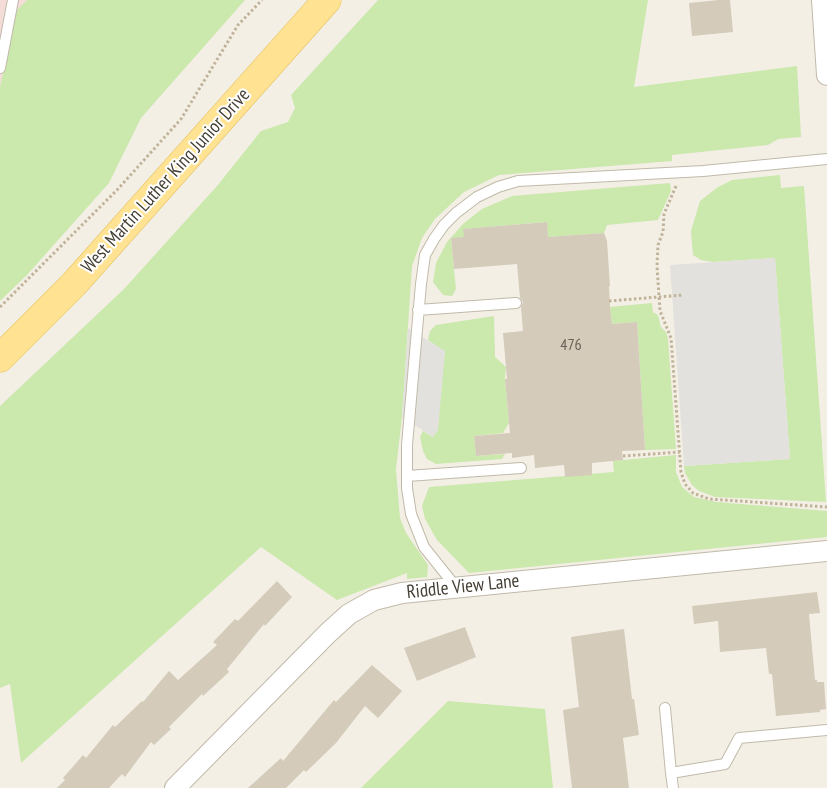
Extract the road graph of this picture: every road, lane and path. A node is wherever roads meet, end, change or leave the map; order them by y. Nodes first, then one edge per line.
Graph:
1 (14, 0) edge
2 (262, 0) edge
3 (327, 0) edge
4 (822, 0) edge
5 (0, 68) edge
6 (827, 74) edge
7 (827, 159) edge
8 (680, 172) junction
9 (683, 295) dead end
10 (659, 297) junction
11 (609, 302) dead end
12 (516, 303) dead end
13 (0, 307) edge
14 (418, 310) junction
15 (0, 358) edge
16 (680, 452) junction
17 (623, 456) dead end
18 (521, 468) dead end
19 (407, 476) junction
20 (827, 507) edge
21 (827, 551) edge
22 (456, 587) junction
23 (665, 708) dead end
24 (827, 730) edge
25 (671, 773) junction
26 (175, 788) edge
27 (673, 788) edge

1 - 5 lane
2 - 13 path
3 - 15 main road, West Martin Luther King Junior Drive
4 - 6 street
7 - 8 lane
8 - 10 path
8 - 14 lane
9 - 10 path
10 - 11 path
10 - 16 path
12 - 14 lane
14 - 19 lane
16 - 17 path
16 - 20 path
18 - 19 lane
19 - 22 lane
21 - 22 street, Riddle View Lane
22 - 26 street, Riddle View Lane
23 - 25 lane
24 - 25 lane
25 - 27 lane

